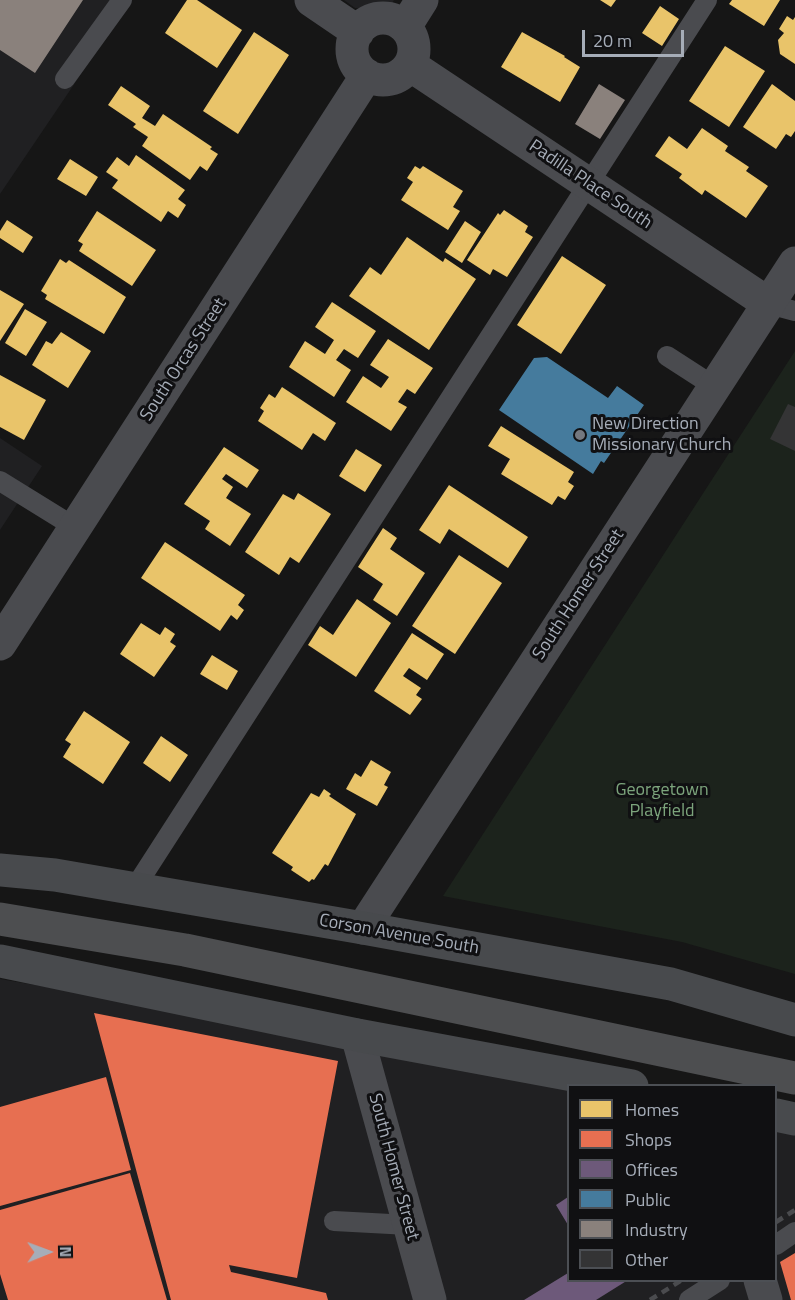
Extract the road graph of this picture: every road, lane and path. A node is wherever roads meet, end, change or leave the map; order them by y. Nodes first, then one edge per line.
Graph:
1 (122, 0) edge
2 (310, 0) edge
3 (707, 0) edge
4 (414, 13) edge
5 (358, 32) junction
6 (410, 65) junction
7 (367, 75) junction
8 (65, 79) dead end
9 (589, 184) junction
10 (795, 263) edge
11 (782, 308) edge
12 (667, 356) dead end
13 (715, 387) junction
14 (0, 481) edge
15 (76, 528) junction
16 (0, 644) edge
17 (0, 870) edge
18 (134, 889) junction
19 (4, 920) edge
20 (363, 928) junction
21 (0, 961) edge
22 (795, 1020) edge
23 (357, 1035) junction
24 (795, 1077) edge
25 (621, 1084) edge
26 (777, 1115) edge
27 (795, 1119) edge
28 (334, 1221) dead end
29 (409, 1225) junction
30 (795, 1232) edge
31 (777, 1244) edge
32 (718, 1282) edge
33 (760, 1282) edge
34 (430, 1300) edge
35 (689, 1300) edge
36 (766, 1300) edge

1 - 8 lane
2 - 5 street
3 - 9 lane
4 - 5 street
4 - 6 street
5 - 7 street
6 - 7 street
6 - 9 street, Padilla Place South
7 - 15 street, South Orcas Street
9 - 11 street, Padilla Place South
9 - 18 lane
10 - 11 street, South Homer Street
11 - 13 street, South Homer Street
12 - 13 lane
13 - 20 street, South Homer Street
14 - 15 lane
15 - 16 street, South Orcas Street
17 - 18 main road, Corson Avenue South
18 - 20 main road, Corson Avenue South
19 - 24 highway
20 - 22 main road, Corson Avenue South
21 - 23 main road
23 - 25 main road
23 - 29 street, South Homer Street
26 - 27 main road
28 - 29 lane
29 - 34 street, South Homer Street
30 - 31 lane
32 - 35 lane
33 - 36 street

